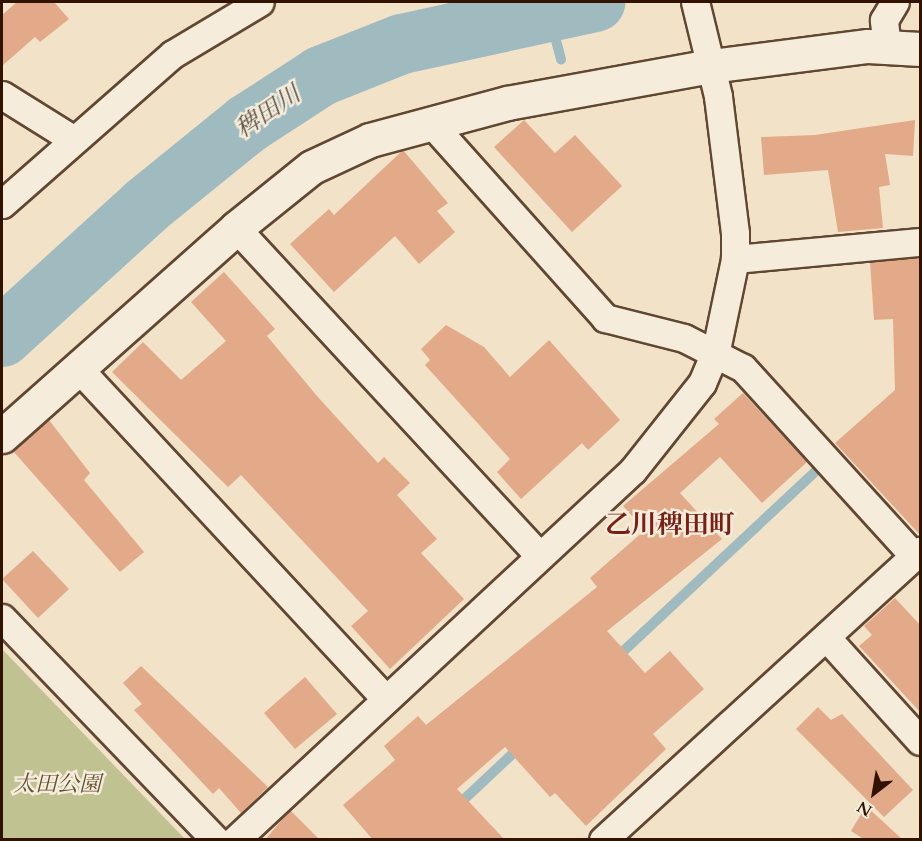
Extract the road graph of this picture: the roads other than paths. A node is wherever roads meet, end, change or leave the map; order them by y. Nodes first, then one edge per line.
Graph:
1 (260, 2) edge
2 (695, 2) edge
3 (895, 2) edge
4 (887, 46) junction
5 (921, 49) edge
6 (709, 57) junction
7 (2, 95) edge
8 (430, 122) junction
9 (74, 140) junction
10 (2, 204) edge
11 (236, 228) junction
12 (921, 242) edge
13 (735, 260) junction
14 (716, 350) junction
15 (79, 369) junction
16 (2, 436) edge
17 (917, 554) edge
18 (540, 556) junction
19 (2, 618) edge
20 (826, 637) junction
21 (386, 699) junction
22 (921, 741) edge
23 (216, 840) edge
24 (235, 840) edge
25 (603, 840) edge

1 - 9 street
2 - 6 street
3 - 4 street
4 - 5 street
4 - 6 street
6 - 8 street
6 - 13 street
7 - 9 street
8 - 11 street
8 - 14 street
9 - 10 street
11 - 15 street
11 - 18 street
12 - 13 street
13 - 14 street
14 - 17 street
14 - 18 street
15 - 16 street
15 - 21 street
17 - 20 street
18 - 21 street
19 - 23 street
20 - 22 street
20 - 25 street
21 - 24 street

